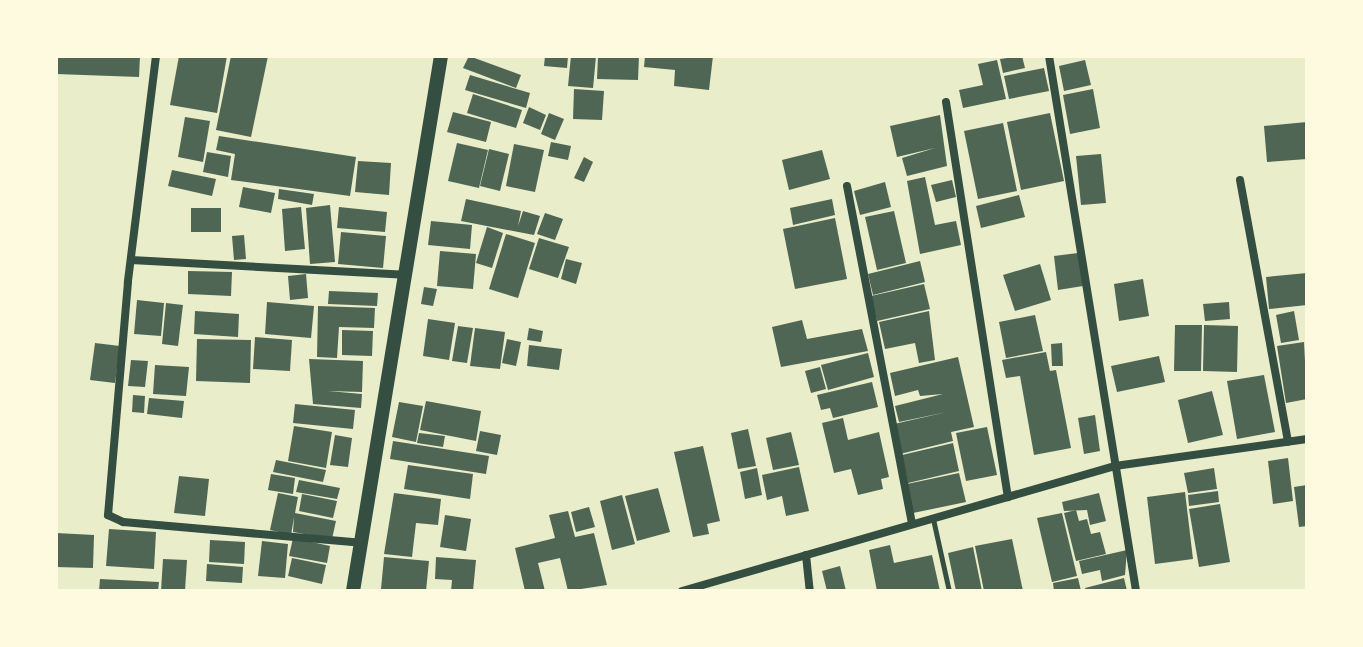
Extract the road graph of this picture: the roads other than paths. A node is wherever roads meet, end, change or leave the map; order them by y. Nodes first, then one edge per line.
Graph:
1 (156, 56) edge
2 (441, 56) edge
3 (1049, 56) edge
4 (946, 102) dead end
5 (1240, 180) dead end
6 (847, 186) dead end
7 (131, 260) junction
8 (405, 275) junction
9 (1307, 439) edge
10 (1288, 442) junction
11 (1115, 466) junction
12 (1008, 497) junction
13 (933, 518) junction
14 (912, 524) junction
15 (361, 543) junction
16 (806, 555) junction
17 (353, 591) edge
18 (682, 591) edge
19 (810, 591) edge
20 (949, 591) edge
21 (1136, 591) edge

1 - 7 street
2 - 8 main road
3 - 11 street
4 - 12 street
5 - 10 street
6 - 14 street
7 - 8 street
7 - 15 street
8 - 15 main road
9 - 10 street
10 - 11 street
11 - 12 street
11 - 21 street
12 - 13 street
13 - 14 street
13 - 20 lane
14 - 16 street
15 - 17 main road
16 - 18 street
16 - 19 street

